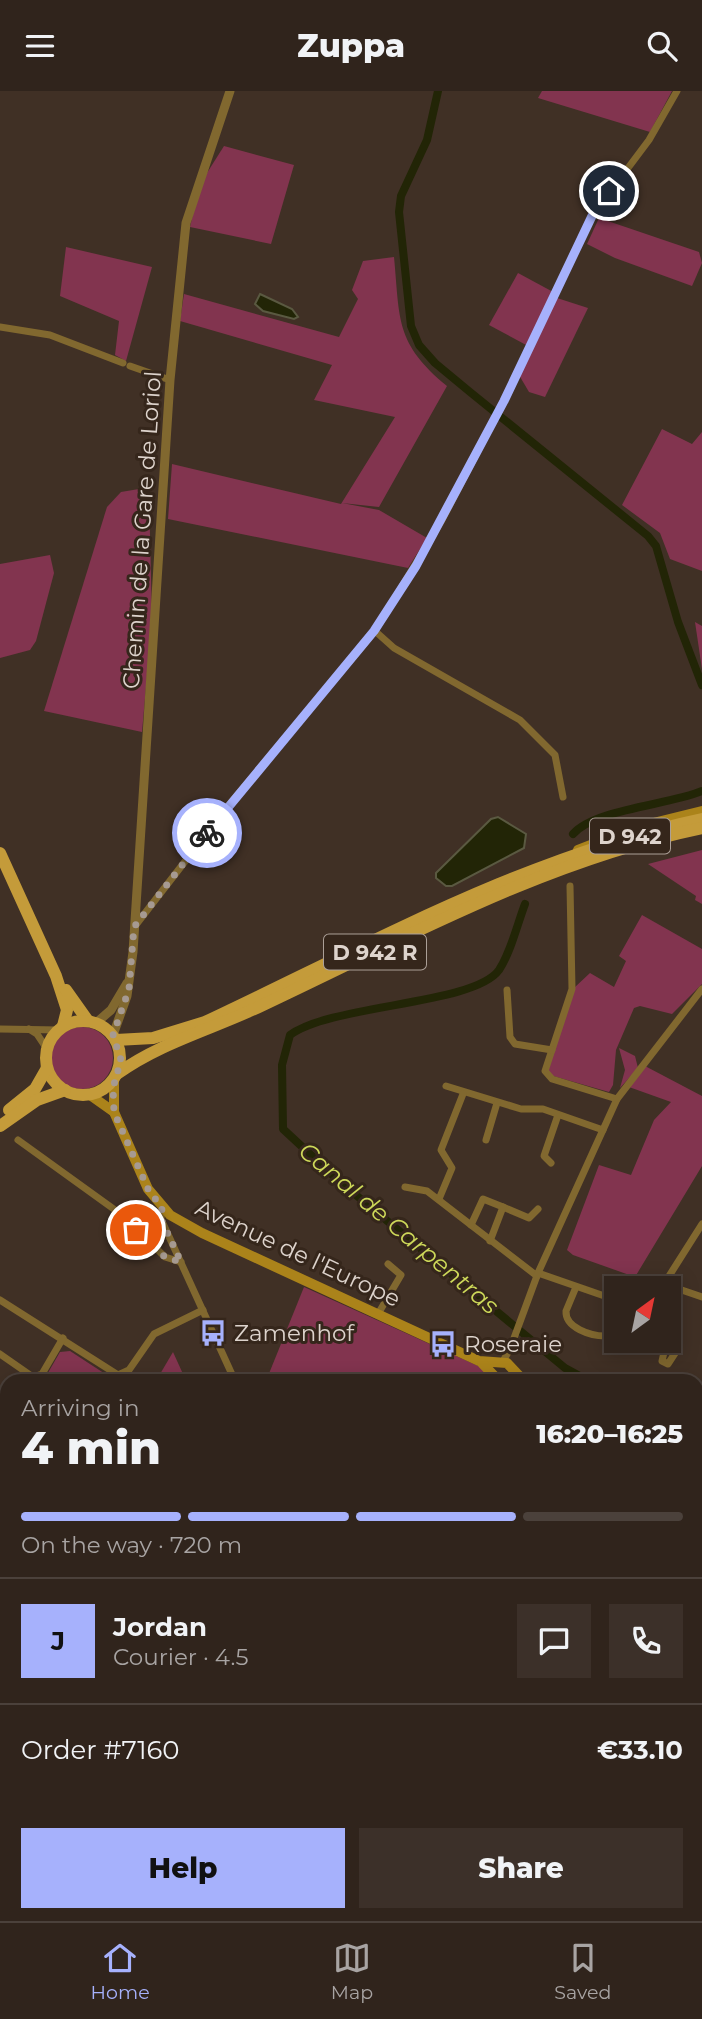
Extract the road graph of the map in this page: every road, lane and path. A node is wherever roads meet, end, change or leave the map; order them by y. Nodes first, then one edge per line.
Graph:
1 (230, 91) edge
2 (677, 91) edge
3 (0, 327) edge
4 (170, 380) junction
5 (374, 631) junction
6 (563, 797) dead end
7 (702, 811) edge
8 (702, 819) edge
9 (702, 828) edge
10 (702, 835) edge
11 (630, 846) junction
12 (0, 853) edge
13 (560, 859) junction
14 (570, 886) dead end
15 (134, 927) junction
16 (56, 976) junction
17 (129, 979) junction
18 (702, 989) edge
19 (507, 990) dead end
20 (92, 1022) junction
21 (61, 1028) junction
22 (0, 1029) edge
23 (28, 1029) junction
24 (510, 1037) junction
25 (114, 1038) junction
26 (500, 1041) dead end
27 (47, 1049) junction
28 (552, 1050) junction
29 (47, 1067) junction
30 (118, 1074) junction
31 (446, 1086) dead end
32 (65, 1090) junction
33 (463, 1094) junction
34 (90, 1095) junction
35 (617, 1099) junction
36 (497, 1103) junction
37 (114, 1112) junction
38 (558, 1115) junction
39 (0, 1116) edge
40 (0, 1126) edge
41 (603, 1131) junction
42 (18, 1140) dead end
43 (486, 1140) dead end
44 (551, 1163) dead end
45 (405, 1187) dead end
46 (439, 1199) junction
47 (503, 1207) junction
48 (162, 1208) junction
49 (538, 1209) dead end
50 (702, 1224) edge
51 (471, 1225) junction
52 (490, 1241) junction
53 (181, 1262) junction
54 (388, 1264) dead end
55 (538, 1275) junction
56 (669, 1276) edge
57 (576, 1287) junction
58 (681, 1290) edge
59 (604, 1296) edge
60 (702, 1297) edge
61 (0, 1300) edge
62 (203, 1310) junction
63 (378, 1314) junction
64 (604, 1336) edge
65 (62, 1338) junction
66 (664, 1353) edge
67 (675, 1353) edge
68 (0, 1354) edge
69 (29, 1374) edge
70 (42, 1374) edge
71 (232, 1374) edge
72 (504, 1374) edge
73 (506, 1374) edge

1 - 4 street, Chemin de la Gare de Loriol
2 - 5 street
3 - 4 street
4 - 15 street, Chemin de la Gare de Loriol
5 - 6 street
5 - 15 street
7 - 13 main road
8 - 13 main road, D 942
9 - 11 main road, D 942 R
10 - 11 main road
11 - 30 main road, D 942 R
12 - 16 main road
13 - 25 main road, D 942
14 - 28 street
15 - 17 street, Chemin de la Gare de Loriol
16 - 20 main road
16 - 21 main road
17 - 20 street, Chemin de la Gare de Loriol
17 - 25 street, Chemin de la Gare de Loriol
18 - 35 street
19 - 24 street
20 - 21 main road
20 - 25 main road
21 - 23 street
21 - 27 main road
22 - 23 street
23 - 27 street
24 - 26 street
24 - 28 street
25 - 30 main road
27 - 29 main road
28 - 35 street
29 - 32 main road
29 - 39 main road
30 - 34 main road
30 - 37 main road, Avenue de l'Europe
31 - 33 street
32 - 34 main road
32 - 40 main road
33 - 36 street
33 - 46 street
34 - 37 main road
35 - 41 street
36 - 38 street
36 - 43 street
37 - 48 main road, Avenue de l'Europe
38 - 41 street
38 - 44 street
41 - 55 street
42 - 53 street
45 - 46 street
46 - 51 street
47 - 49 street
47 - 51 street
47 - 52 street
48 - 53 street
48 - 63 main road, Avenue de l'Europe
50 - 56 street
51 - 52 street
52 - 55 street
53 - 62 street
54 - 63 street
55 - 57 street
55 - 73 street
57 - 59 street
57 - 64 street
58 - 60 street
61 - 65 street
62 - 65 street
62 - 71 street
63 - 72 main road, Avenue de l'Europe
65 - 70 street
66 - 67 street
68 - 69 street

